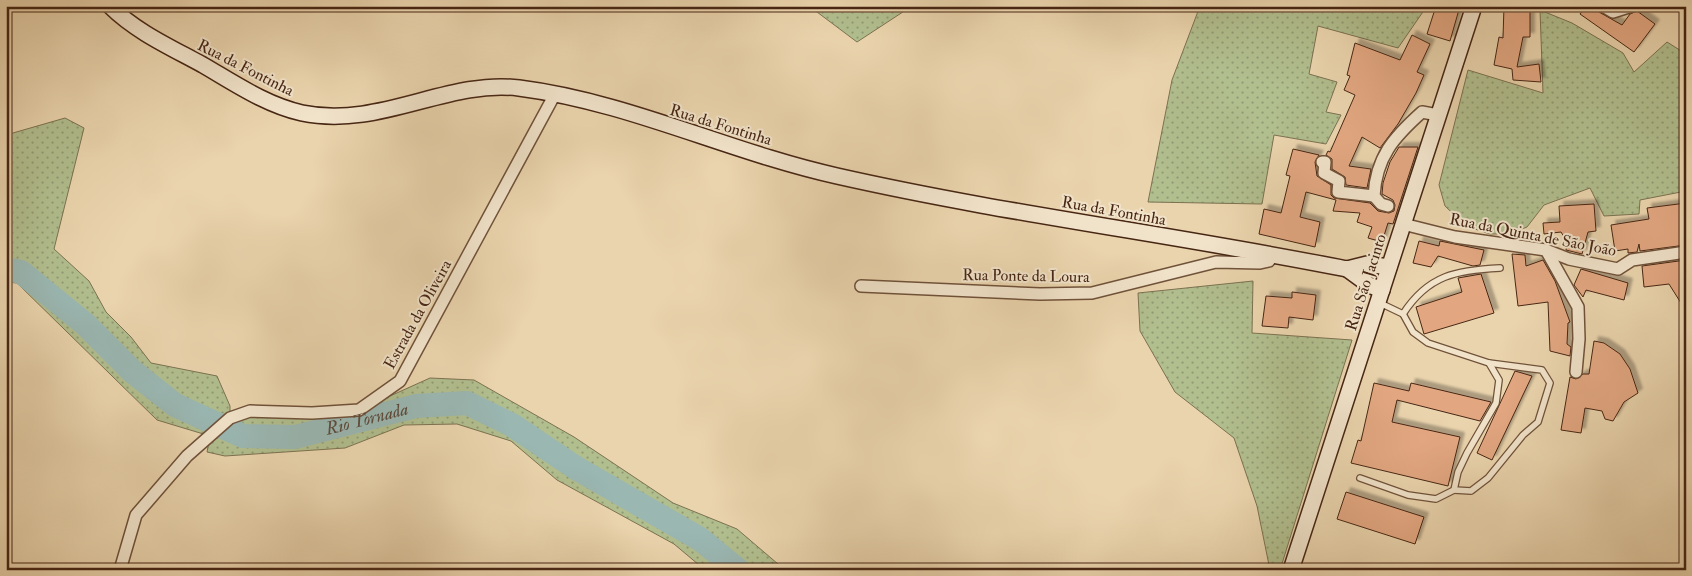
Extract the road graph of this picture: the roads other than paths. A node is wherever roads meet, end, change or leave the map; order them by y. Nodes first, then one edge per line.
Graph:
1 (110, 6) edge
2 (1474, 6) edge
3 (1603, 6) edge
4 (1632, 6) edge
5 (556, 94) junction
6 (1438, 115) junction
7 (1322, 162) dead end
8 (1374, 196) junction
9 (1388, 206) dead end
10 (1403, 224) junction
11 (1546, 250) junction
12 (1686, 252) edge
13 (1274, 254) junction
14 (1389, 267) junction
15 (1500, 268) dead end
16 (1347, 269) junction
17 (861, 286) dead end
18 (1380, 296) junction
19 (1403, 314) junction
20 (1489, 363) junction
21 (1576, 372) dead end
22 (1360, 478) dead end
23 (1454, 490) junction
24 (120, 570) edge
25 (1291, 570) edge

1 - 5 street, Rua da Fontinha
2 - 6 street, Rua São Jacinto
3 - 4 street
5 - 13 street, Rua da Fontinha
5 - 24 street, Estrada da Oliveira
6 - 8 street
6 - 10 street, Rua São Jacinto
7 - 8 street
8 - 9 street
10 - 11 street, Rua da Quinta de São João
10 - 14 street, Rua São Jacinto
11 - 12 street, Rua da Quinta de São João
11 - 21 street
13 - 16 street, Rua da Fontinha
13 - 17 street, Rua Ponte da Loura
14 - 16 street, Rua da Fontinha
14 - 18 street, Rua São Jacinto
15 - 19 lane
16 - 18 street, Rua da Fontinha
18 - 19 lane
18 - 25 street, Rua São Jacinto
19 - 20 lane
20 - 23 lane
20 - 23 lane
22 - 23 lane

